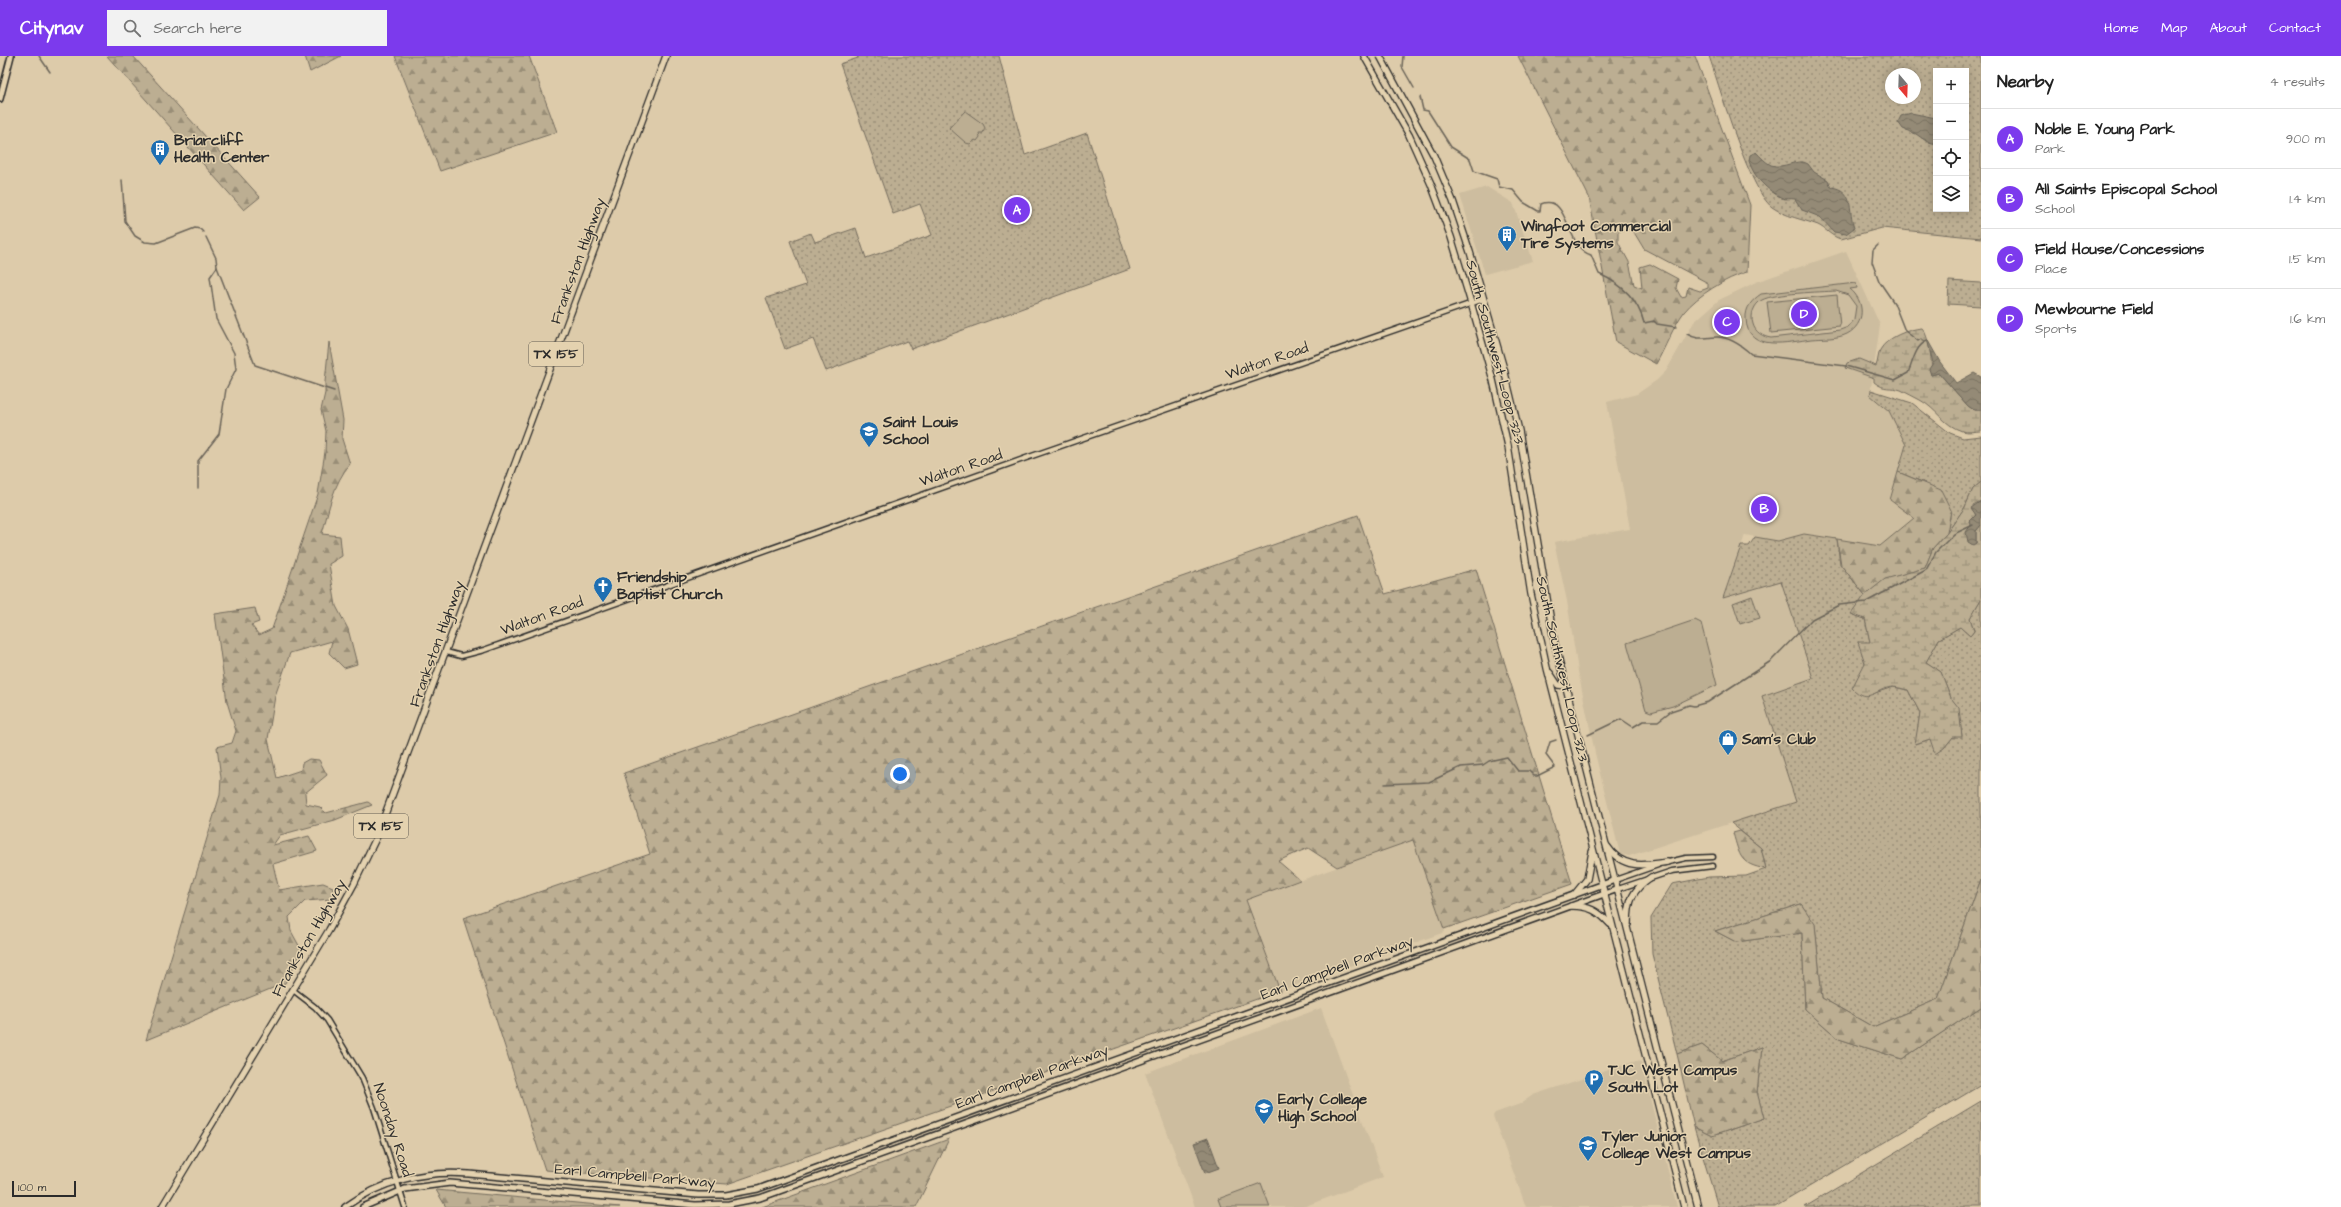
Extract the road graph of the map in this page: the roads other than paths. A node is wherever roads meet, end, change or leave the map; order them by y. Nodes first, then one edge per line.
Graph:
1 (11, 56) edge
2 (666, 56) edge
3 (1364, 56) edge
4 (1380, 56) edge
5 (0, 99) edge
6 (1484, 299) junction
7 (1471, 303) junction
8 (446, 652) junction
9 (1547, 668) junction
10 (1566, 686) junction
11 (1605, 841) junction
12 (1593, 848) junction
13 (1713, 857) dead end
14 (1667, 862) junction
15 (1713, 866) dead end
16 (1650, 877) junction
17 (1616, 880) junction
18 (1603, 885) junction
19 (1618, 889) junction
20 (1605, 894) junction
21 (1574, 895) junction
22 (1571, 906) junction
23 (1611, 925) junction
24 (1628, 932) junction
25 (293, 990) junction
26 (1056, 1082) junction
27 (1059, 1091) junction
28 (397, 1181) junction
29 (758, 1189) junction
30 (400, 1190) junction
31 (760, 1198) junction
32 (162, 1207) edge
33 (345, 1207) edge
34 (363, 1207) edge
35 (405, 1207) edge
36 (1684, 1207) edge
37 (1698, 1207) edge

1 - 5 main road
2 - 8 main road, Frankston Highway / TX 155
3 - 7 main road, South Southwest Loop 323
4 - 6 main road, South Southwest Loop 323
6 - 7 street, Walton Road
6 - 10 main road, South Southwest Loop 323
7 - 8 street, Walton Road
7 - 9 main road, South Southwest Loop 323
8 - 25 main road, Frankston Highway / TX 155
9 - 10 main road
9 - 12 main road, South Southwest Loop 323
10 - 11 main road, South Southwest Loop 323
11 - 14 main road
11 - 17 main road, South Southwest Loop 323
12 - 18 main road, South Southwest Loop 323
12 - 21 main road
13 - 14 street, Earl Campbell Parkway
14 - 17 street, Earl Campbell Parkway
15 - 16 street, Earl Campbell Parkway
16 - 19 street, Earl Campbell Parkway
16 - 24 main road
17 - 18 main road, Earl Campbell Parkway
17 - 19 main road, South Southwest Loop 323
18 - 20 main road, South Southwest Loop 323
18 - 21 main road, Earl Campbell Parkway
19 - 20 main road, Earl Campbell Parkway
19 - 24 main road, South Southwest Loop 323
20 - 22 main road, Earl Campbell Parkway
20 - 23 main road, South Southwest Loop 323
21 - 26 main road, Earl Campbell Parkway
22 - 23 main road
22 - 27 main road, Earl Campbell Parkway
23 - 36 main road, South Southwest Loop 323
24 - 37 main road, South Southwest Loop 323
25 - 28 street, Noonday Road
25 - 32 main road, Frankston Highway / TX 155
26 - 27 main road
26 - 29 main road, Earl Campbell Parkway
27 - 31 main road, Earl Campbell Parkway
28 - 29 main road, Earl Campbell Parkway
28 - 30 street, Noonday Road
28 - 33 main road, Earl Campbell Parkway
29 - 31 main road
30 - 31 main road, Earl Campbell Parkway
30 - 34 main road, Earl Campbell Parkway
30 - 35 street, Noonday Road

